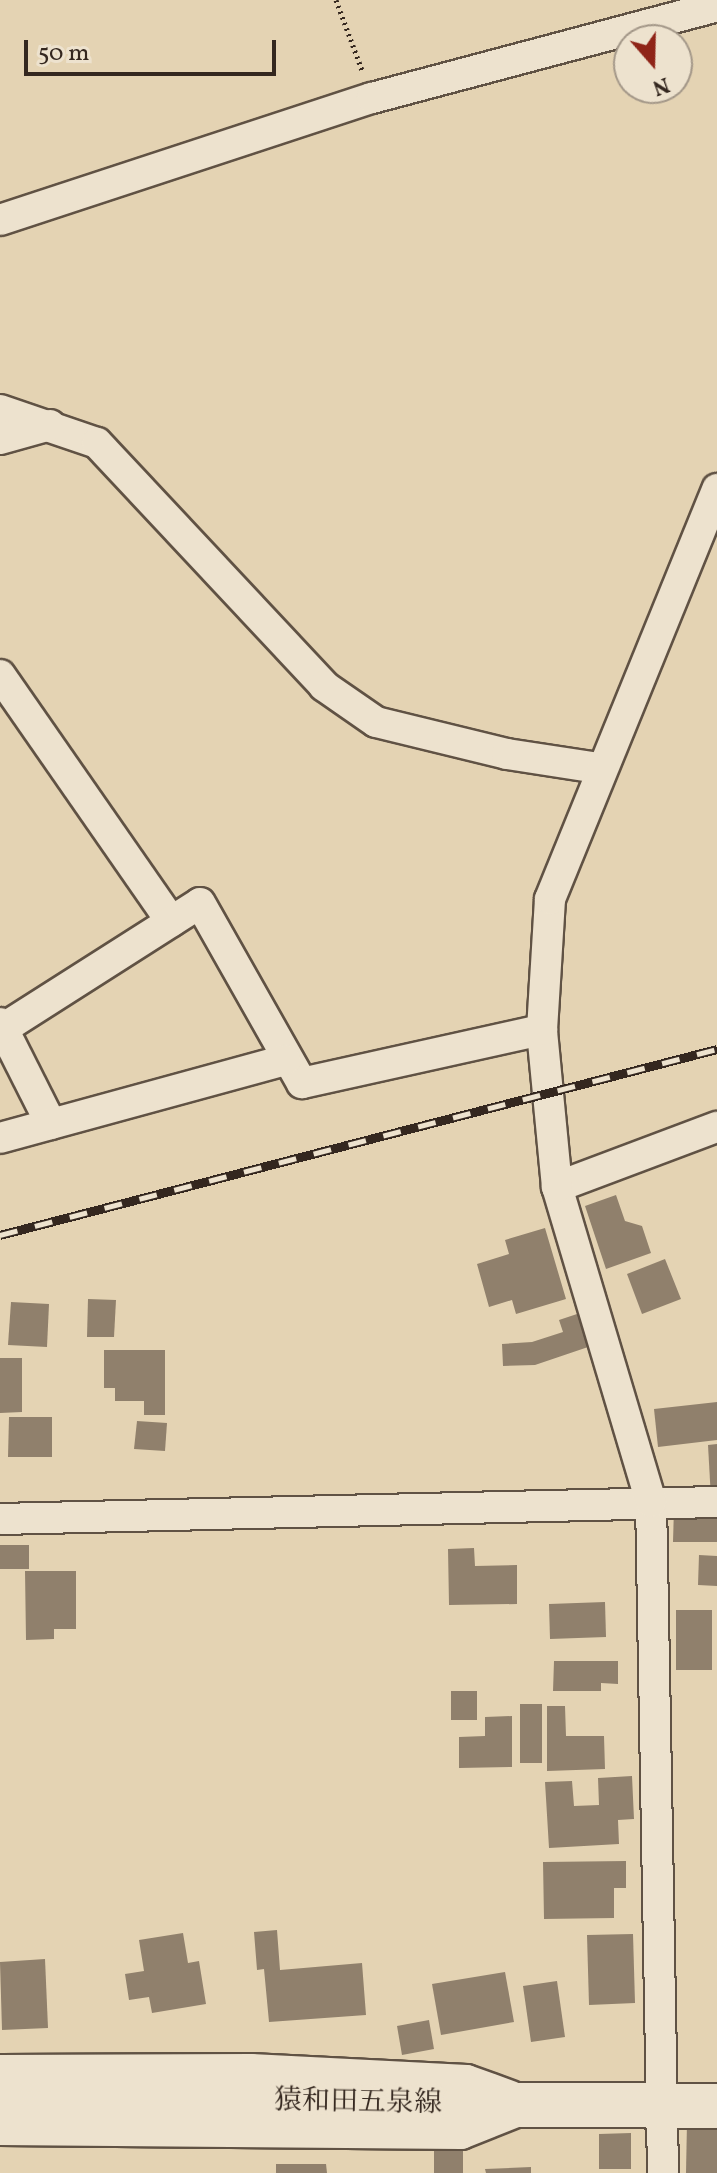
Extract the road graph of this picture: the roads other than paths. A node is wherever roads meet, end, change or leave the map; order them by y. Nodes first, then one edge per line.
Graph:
1 (717, 6) edge
2 (0, 220) edge
3 (0, 410) edge
4 (50, 425) junction
5 (0, 439) edge
6 (717, 489) edge
7 (0, 675) edge
8 (599, 768) junction
9 (171, 921) junction
10 (2, 1026) edge
11 (542, 1030) junction
12 (286, 1060) junction
13 (51, 1124) junction
14 (717, 1127) edge
15 (0, 1138) edge
16 (557, 1187) junction
17 (651, 1502) junction
18 (717, 1502) edge
19 (0, 1519) edge
20 (0, 2070) edge
21 (0, 2101) edge
22 (536, 2105) junction
23 (665, 2105) junction
24 (717, 2106) edge
25 (0, 2130) edge
26 (663, 2173) edge

1 - 2 street
3 - 4 street
4 - 5 street
4 - 8 street
6 - 8 street
7 - 9 street
8 - 11 street
9 - 10 street
9 - 12 street
10 - 13 street
11 - 12 street
11 - 16 street
12 - 13 street
13 - 15 street
14 - 16 street
16 - 17 street
17 - 18 street
17 - 19 street
17 - 23 street
20 - 22 street
21 - 22 main road, 猿和田五泉線
22 - 23 main road, 猿和田五泉線
22 - 25 street
23 - 24 main road, 猿和田五泉線
23 - 26 street

